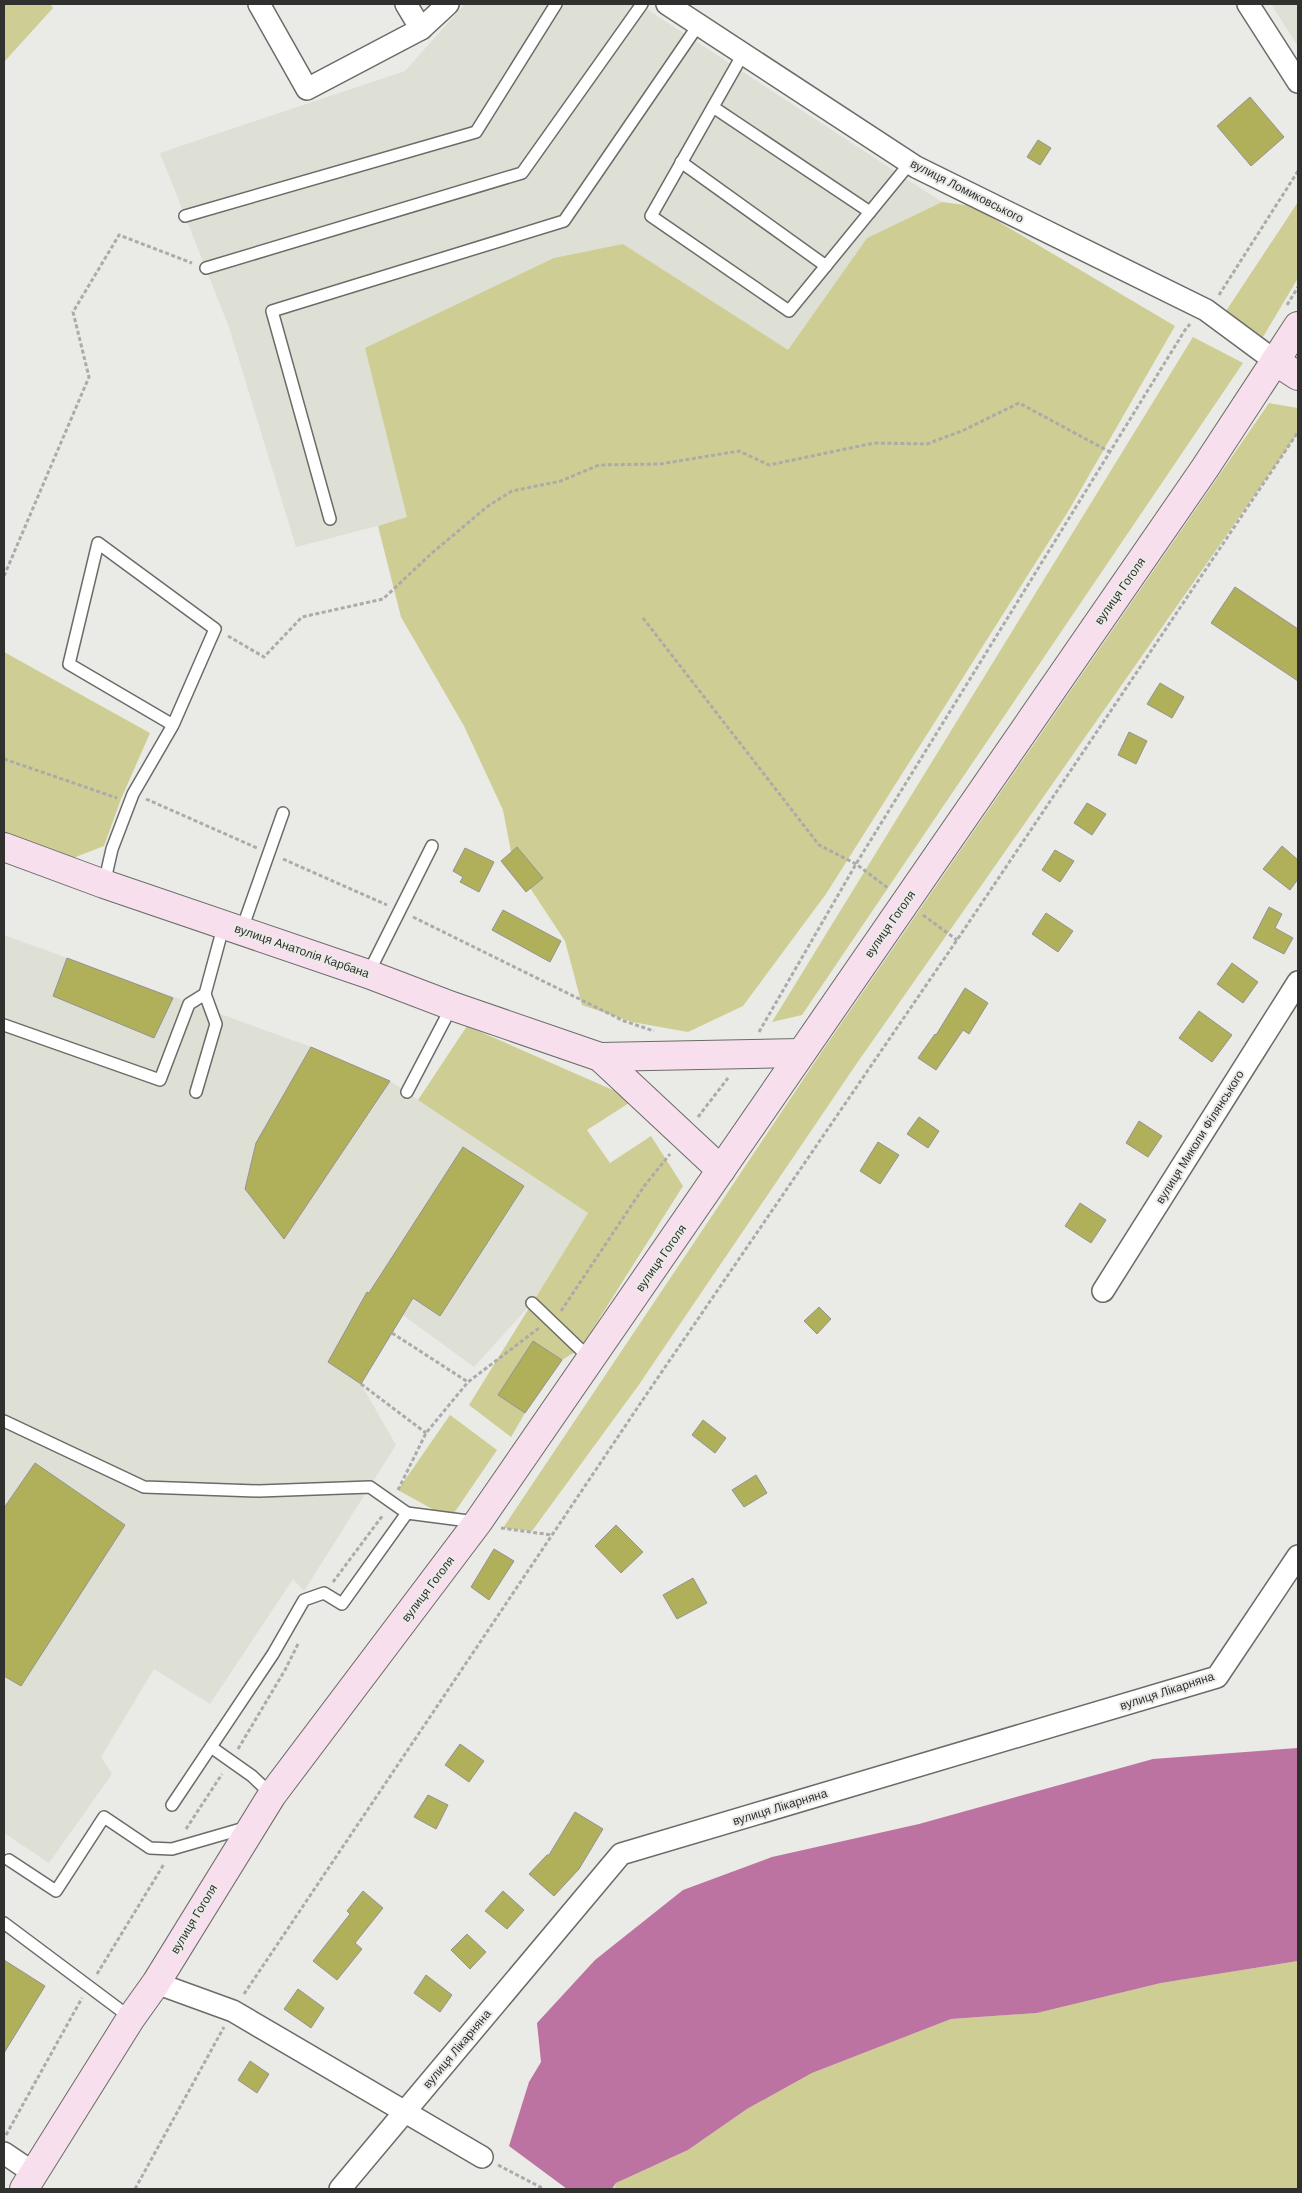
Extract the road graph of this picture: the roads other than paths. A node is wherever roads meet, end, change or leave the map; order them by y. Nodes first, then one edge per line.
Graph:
1 (259, 4) edge
2 (406, 4) edge
3 (448, 4) edge
4 (556, 4) edge
5 (642, 4) edge
6 (667, 4) edge
7 (1248, 4) edge
8 (698, 24) junction
9 (421, 29) junction
10 (743, 54) junction
11 (1298, 82) edge
12 (713, 108) junction
13 (681, 162) junction
14 (910, 163) junction
15 (870, 212) junction
16 (185, 216) dead end
17 (826, 266) junction
18 (206, 268) road end
19 (1298, 326) edge
20 (1275, 361) junction
21 (1298, 376) edge
22 (330, 519) dead end
23 (173, 725) junction
24 (283, 813) dead end
25 (432, 846) dead end
26 (4, 847) edge
27 (104, 884) junction
28 (233, 927) junction
29 (368, 974) junction
30 (1298, 982) edge
31 (205, 994) junction
32 (452, 1006) junction
33 (4, 1025) edge
34 (800, 1053) junction
35 (600, 1057) junction
36 (196, 1092) dead end
37 (407, 1092) dead end
38 (721, 1170) junction
39 (1103, 1291) dead end
40 (532, 1303) dead end
41 (592, 1358) junction
42 (4, 1422) edge
43 (407, 1513) junction
44 (478, 1522) junction
45 (1298, 1556) edge
46 (211, 1747) junction
47 (272, 1795) junction
48 (172, 1805) dead end
49 (250, 1827) junction
50 (9, 1860) dead end
51 (4, 1923) edge
52 (156, 1983) junction
53 (131, 2018) junction
54 (405, 2112) junction
55 (4, 2154) edge
56 (482, 2157) road end
57 (30, 2182) edge
58 (340, 2189) edge

1 - 9 street
2 - 9 street
3 - 9 street
4 - 16 lane
5 - 18 lane
6 - 8 street, вулиця Ломиковського
7 - 11 street
8 - 10 street, вулиця Ломиковського
8 - 22 lane
10 - 12 lane
10 - 14 street, вулиця Ломиковського
12 - 13 lane
12 - 15 lane
13 - 17 lane
13 - 17 lane
14 - 15 lane
14 - 20 street, вулиця Ломиковського
15 - 17 lane
19 - 20 street, вулиця Гоголя
20 - 21 street
20 - 34 street, вулиця Гоголя
23 - 23 lane
23 - 27 lane
24 - 28 lane
25 - 29 lane
26 - 27 street, вулиця Анатолія Карбана
27 - 28 street, вулиця Анатолія Карбана
28 - 29 street, вулиця Анатолія Карбана
28 - 31 lane
29 - 32 street, вулиця Анатолія Карбана
30 - 39 street, вулиця Миколи Філянського
31 - 33 lane
31 - 36 lane
32 - 35 street, вулиця Анатолія Карбана
32 - 37 lane
34 - 35 street
34 - 38 street, вулиця Гоголя
35 - 38 street
38 - 41 street, вулиця Гоголя
40 - 41 lane
41 - 44 street, вулиця Гоголя
42 - 43 lane
43 - 44 lane
43 - 46 lane
44 - 47 street, вулиця Гоголя
45 - 54 street, вулиця Лікарняна
46 - 47 lane
46 - 48 lane
47 - 49 street, вулиця Гоголя
49 - 50 lane
49 - 52 street, вулиця Гоголя
51 - 53 lane
52 - 53 street, вулиця Гоголя
52 - 54 street
53 - 57 street, вулиця Гоголя
54 - 56 street
54 - 58 street, вулиця Лікарняна
55 - 57 street

